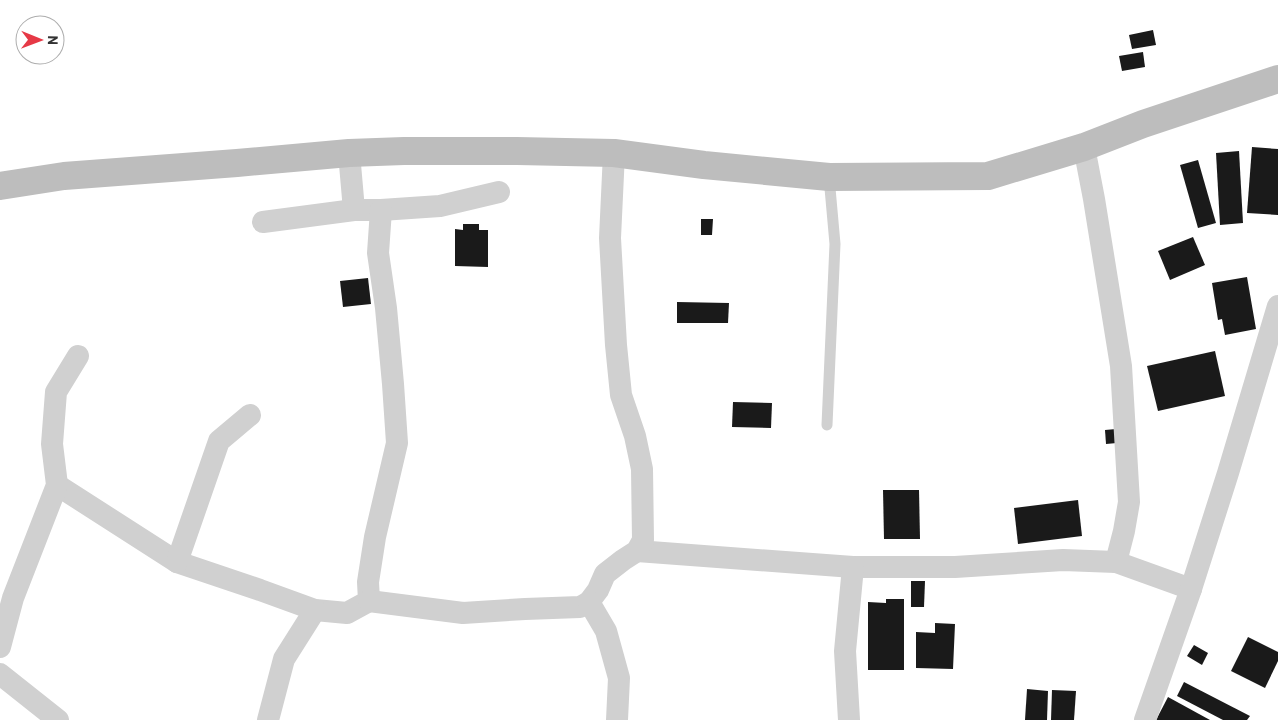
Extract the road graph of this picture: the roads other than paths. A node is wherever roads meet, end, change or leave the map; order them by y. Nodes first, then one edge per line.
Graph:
1 (1278, 79) edge
2 (1084, 147) junction
3 (349, 153) junction
4 (614, 153) junction
5 (829, 177) junction
6 (0, 186) edge
7 (499, 192) dead end
8 (354, 210) junction
9 (381, 210) junction
10 (263, 222) dead end
11 (1278, 306) edge
12 (78, 356) dead end
13 (250, 415) dead end
14 (827, 425) dead end
15 (57, 485) junction
16 (637, 551) junction
17 (176, 562) junction
18 (1116, 562) junction
19 (853, 567) junction
20 (1191, 589) junction
21 (369, 601) junction
22 (589, 602) junction
23 (315, 610) junction
24 (0, 647) edge
25 (0, 674) edge
26 (58, 720) edge
27 (268, 720) edge
28 (617, 720) edge
29 (849, 720) edge
30 (1145, 720) edge

1 - 2 street
2 - 5 street
2 - 18 street
3 - 4 street
3 - 6 street
3 - 8 street
4 - 5 street
4 - 16 street
5 - 14 lane
7 - 9 street
8 - 9 street
8 - 10 street
9 - 21 street
11 - 20 street
12 - 15 street
13 - 17 street
15 - 17 street
15 - 24 street
16 - 19 street
16 - 22 street
17 - 23 street
18 - 19 street
18 - 20 street
19 - 29 street
20 - 30 street
21 - 22 street
21 - 23 street
22 - 28 street
23 - 27 street
25 - 26 street

